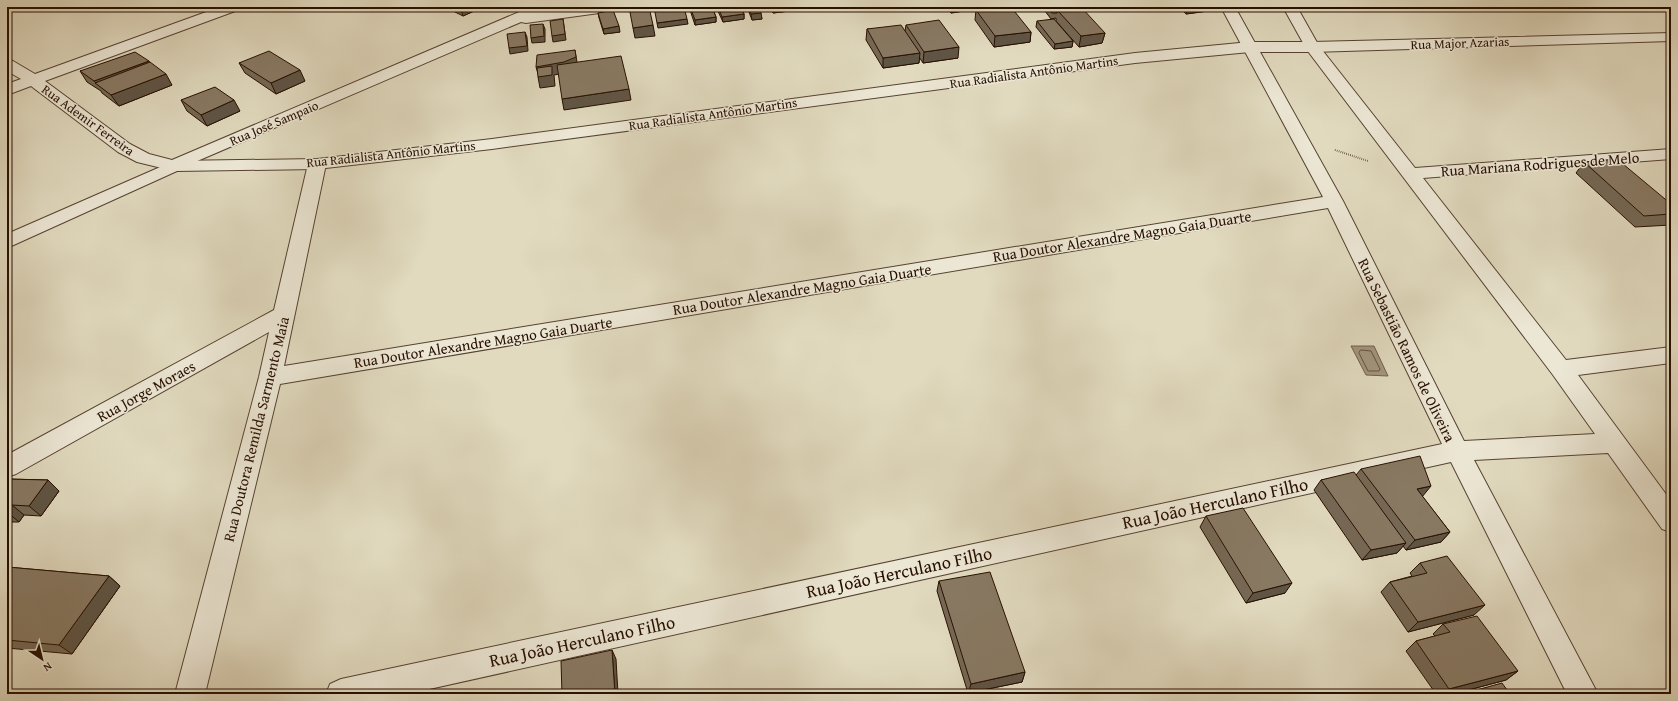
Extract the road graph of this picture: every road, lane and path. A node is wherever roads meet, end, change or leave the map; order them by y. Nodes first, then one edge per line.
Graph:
1 (233, 7) edge
2 (542, 7) edge
3 (614, 7) edge
4 (1228, 7) edge
5 (1290, 7) edge
6 (513, 21) junction
7 (1671, 37) edge
8 (1250, 47) junction
9 (1312, 47) junction
10 (7, 64) edge
11 (33, 80) junction
12 (7, 90) edge
13 (1304, 142) junction
14 (1671, 154) edge
15 (317, 164) junction
16 (174, 166) junction
17 (1409, 174) junction
18 (1334, 201) junction
19 (7, 242) edge
20 (284, 314) junction
21 (1671, 354) edge
22 (1561, 368) junction
23 (270, 377) junction
24 (1615, 443) junction
25 (1457, 451) junction
26 (7, 467) edge
27 (1671, 521) edge
28 (190, 694) edge
29 (340, 694) edge
30 (1583, 694) edge

1 - 11 street
2 - 6 street, Rua José Sampaio
3 - 6 street
4 - 8 street, Rua Sebastião Ramos de Oliveira
5 - 9 street
6 - 16 street, Rua José Sampaio
7 - 9 street, Rua Major Azarias
8 - 9 street, Rua Major Azarias
8 - 13 street, Rua Sebastião Ramos de Oliveira
8 - 15 street, Rua Radialista Antônio Martins
9 - 17 street
10 - 11 street, Rua Ademir Ferreira
11 - 12 street
11 - 16 street, Rua Ademir Ferreira
13 - 17 path
13 - 18 street, Rua Sebastião Ramos de Oliveira
14 - 17 street, Rua Mariana Rodrigues de Melo
15 - 16 street, Rua Radialista Antônio Martins
15 - 20 street, Rua Doutora Remilda Sarmento Maia
16 - 19 street, Rua José Sampaio
17 - 22 street
18 - 23 street, Rua Doutor Alexandre Magno Gaia Duarte
18 - 25 street, Rua Sebastião Ramos de Oliveira
20 - 23 street, Rua Doutora Remilda Sarmento Maia
20 - 26 street, Rua Jorge Moraes
21 - 22 street
22 - 24 street
23 - 28 street, Rua Doutora Remilda Sarmento Maia
24 - 25 street, Rua João Herculano Filho
24 - 27 street
25 - 29 street, Rua João Herculano Filho
25 - 30 street, Rua Sebastião Ramos de Oliveira

